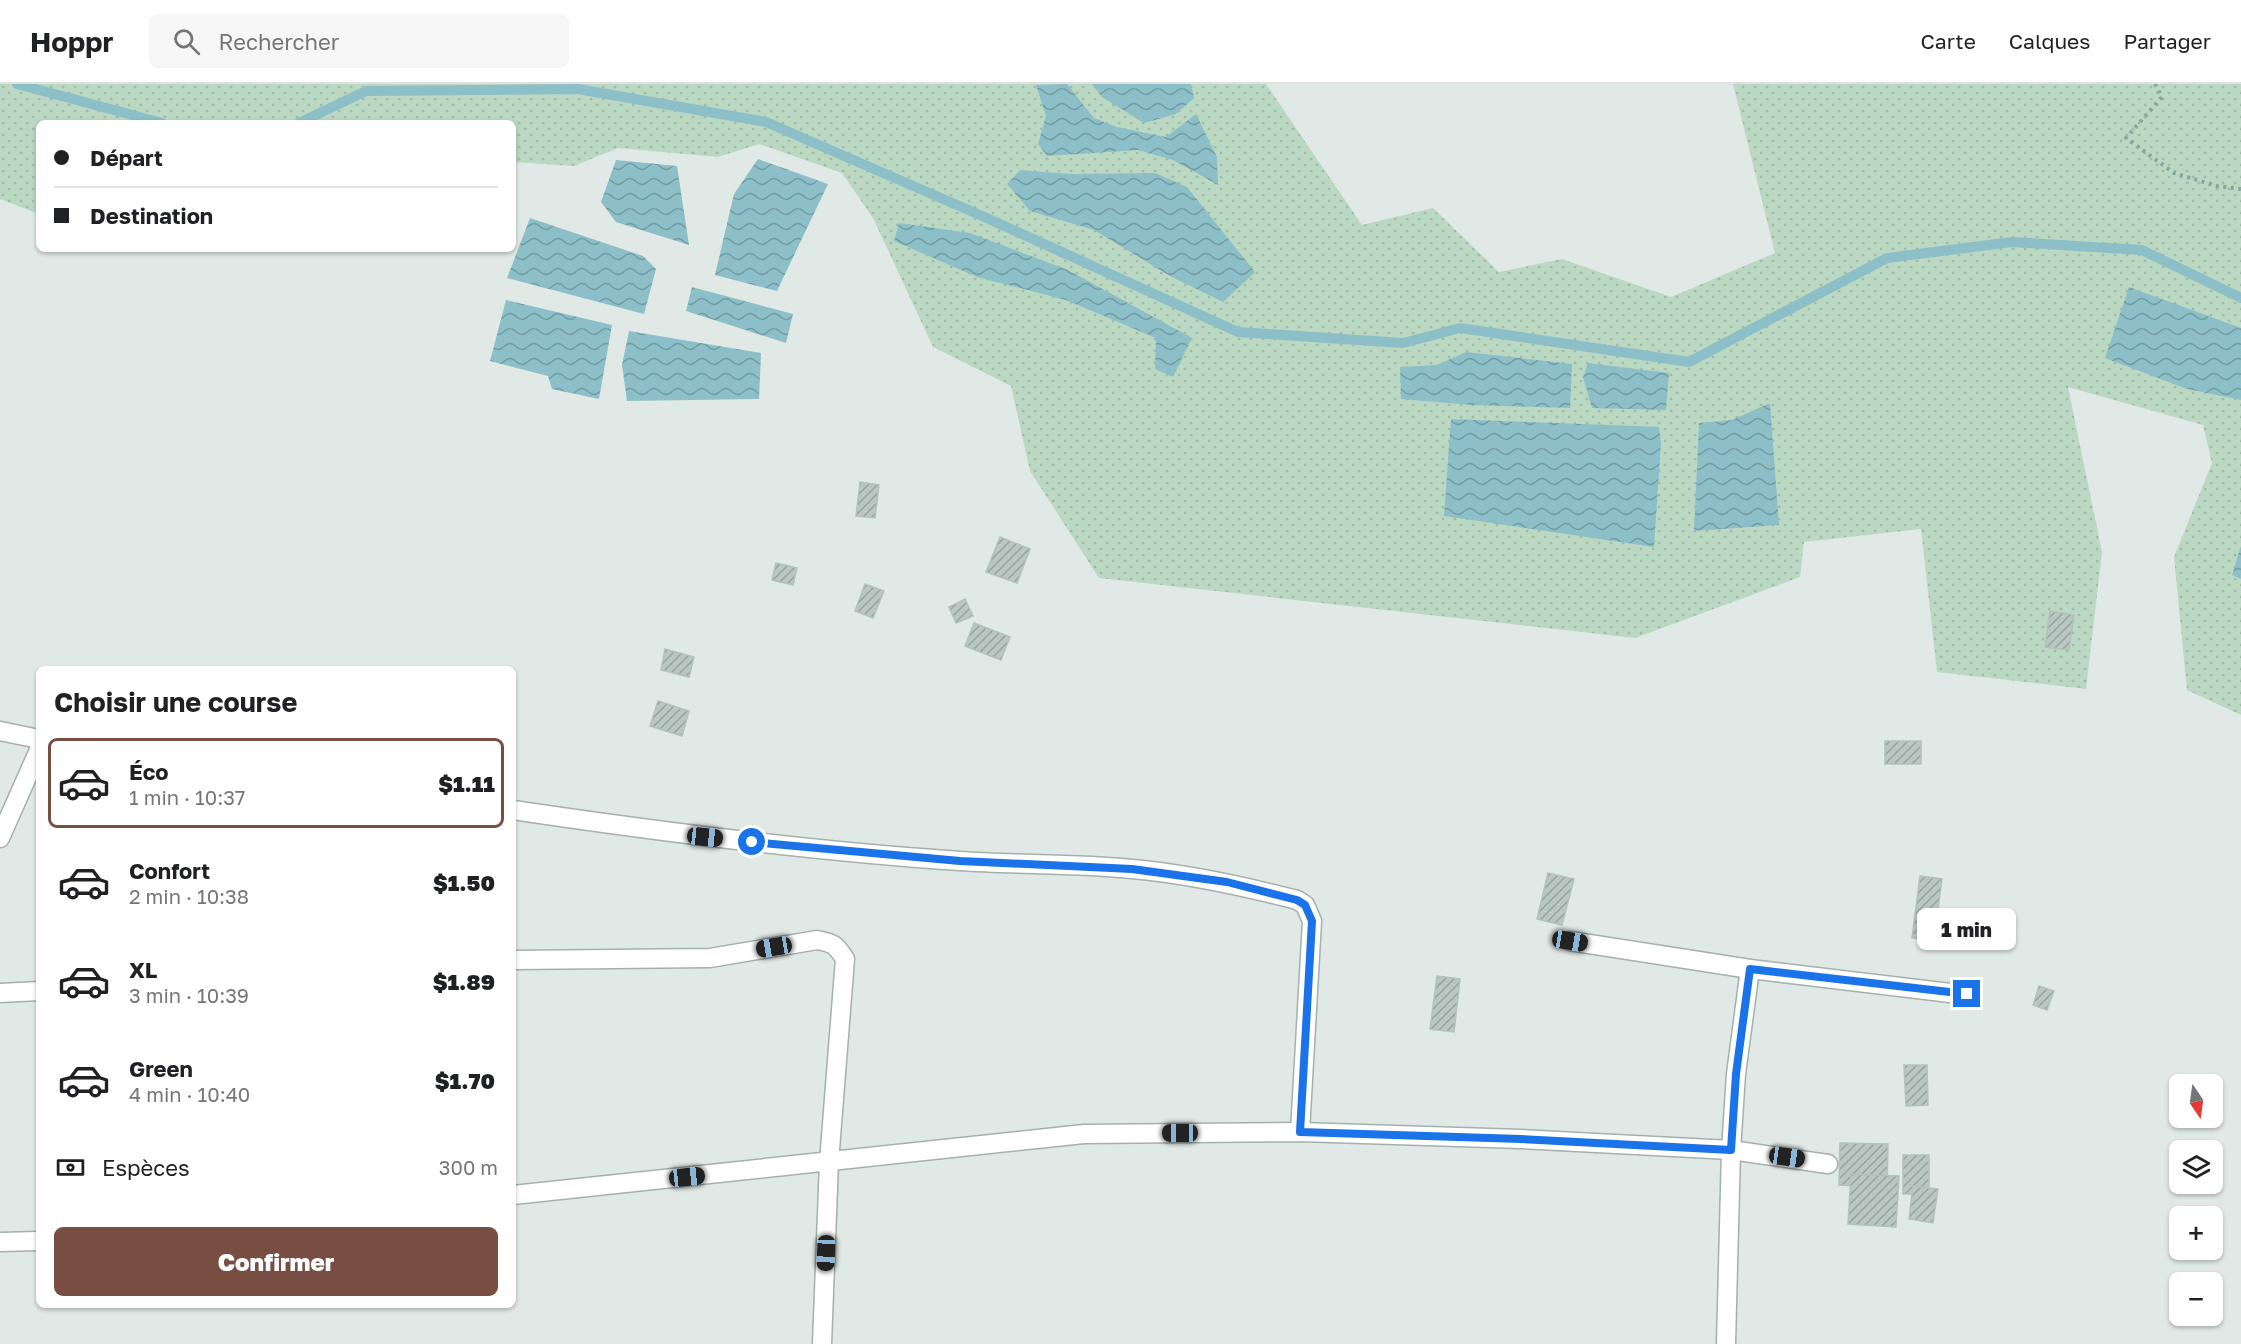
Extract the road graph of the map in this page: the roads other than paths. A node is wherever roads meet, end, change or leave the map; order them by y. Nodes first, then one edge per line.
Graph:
1 (0, 731) edge
2 (36, 738) edge
3 (36, 757) edge
4 (516, 810) edge
5 (0, 838) edge
6 (1570, 941) dead end
7 (516, 960) edge
8 (1750, 969) junction
9 (36, 991) edge
10 (0, 993) edge
11 (1967, 994) dead end
12 (1300, 1132) junction
13 (1731, 1150) junction
14 (829, 1162) junction
15 (1828, 1164) dead end
16 (516, 1195) edge
17 (36, 1241) edge
18 (0, 1242) edge
19 (822, 1344) edge
20 (1726, 1344) edge

1 - 2 street
3 - 5 street
4 - 12 street
6 - 8 street
7 - 14 street
8 - 11 street
8 - 13 street
9 - 10 street
12 - 13 street
12 - 14 street
13 - 15 street
13 - 20 street
14 - 16 street
14 - 19 street
17 - 18 street

